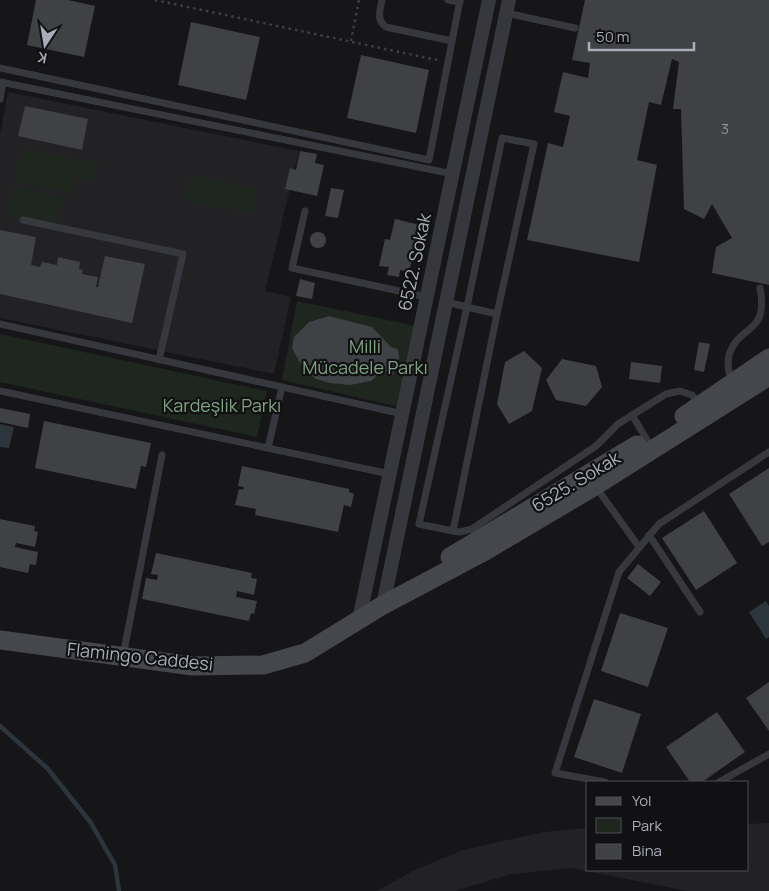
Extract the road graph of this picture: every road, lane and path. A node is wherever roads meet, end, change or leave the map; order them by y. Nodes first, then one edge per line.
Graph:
1 (155, 0) edge
2 (359, 0) edge
3 (382, 0) edge
4 (448, 0) edge
5 (489, 0) edge
6 (460, 1) edge
7 (507, 6) edge
8 (575, 28) dead end
9 (350, 41) junction
10 (452, 41) junction
11 (448, 62) junction
12 (0, 68) edge
13 (2, 83) edge
14 (0, 99) edge
15 (453, 174) junction
16 (305, 211) dead end
17 (23, 220) dead end
18 (760, 288) dead end
19 (427, 297) junction
20 (446, 302) junction
21 (467, 307) junction
22 (497, 314) junction
23 (0, 324) edge
24 (769, 358) edge
25 (159, 360) junction
26 (769, 376) edge
27 (732, 384) junction
28 (282, 387) junction
29 (0, 391) edge
30 (700, 405) junction
31 (403, 414) junction
32 (632, 415) junction
33 (647, 440) junction
34 (268, 448) junction
35 (769, 452) edge
36 (162, 455) dead end
37 (390, 474) junction
38 (596, 486) junction
39 (453, 531) junction
40 (649, 535) junction
41 (639, 547) junction
42 (383, 605) junction
43 (700, 612) dead end
44 (359, 620) junction
45 (0, 640) edge
46 (123, 656) junction
47 (769, 754) edge
48 (599, 781) edge
49 (721, 781) edge

1 - 9 path
2 - 9 path
3 - 10 lane
4 - 6 lane
5 - 15 street, 6522. Sokak
6 - 10 lane
7 - 8 lane
7 - 20 street
9 - 11 path
10 - 11 lane
11 - 12 lane
13 - 14 lane
13 - 15 lane
15 - 19 street, 6522. Sokak
16 - 19 lane
17 - 25 lane
18 - 27 lane
19 - 31 street, 6522. Sokak
20 - 21 lane
20 - 42 street
21 - 22 lane
21 - 22 lane
21 - 39 lane
22 - 39 lane
23 - 25 lane
24 - 27 street, 6525. Sokak
25 - 28 lane
26 - 38 street, 6525. Sokak
27 - 30 street, 6525. Sokak
28 - 31 lane
28 - 34 lane
29 - 34 lane
30 - 32 lane
30 - 33 street, 6525. Sokak
31 - 37 street, 6522. Sokak
32 - 33 lane
32 - 39 lane
33 - 42 street, 6525. Sokak
34 - 37 lane
35 - 40 lane
36 - 46 lane
37 - 44 street, 6522. Sokak
38 - 41 lane
38 - 42 street, 6525. Sokak
40 - 41 lane
40 - 43 lane
41 - 48 lane
42 - 44 street, 6525. Sokak
44 - 46 street, Flamingo Caddesi
45 - 46 street, Flamingo Caddesi
47 - 49 lane

